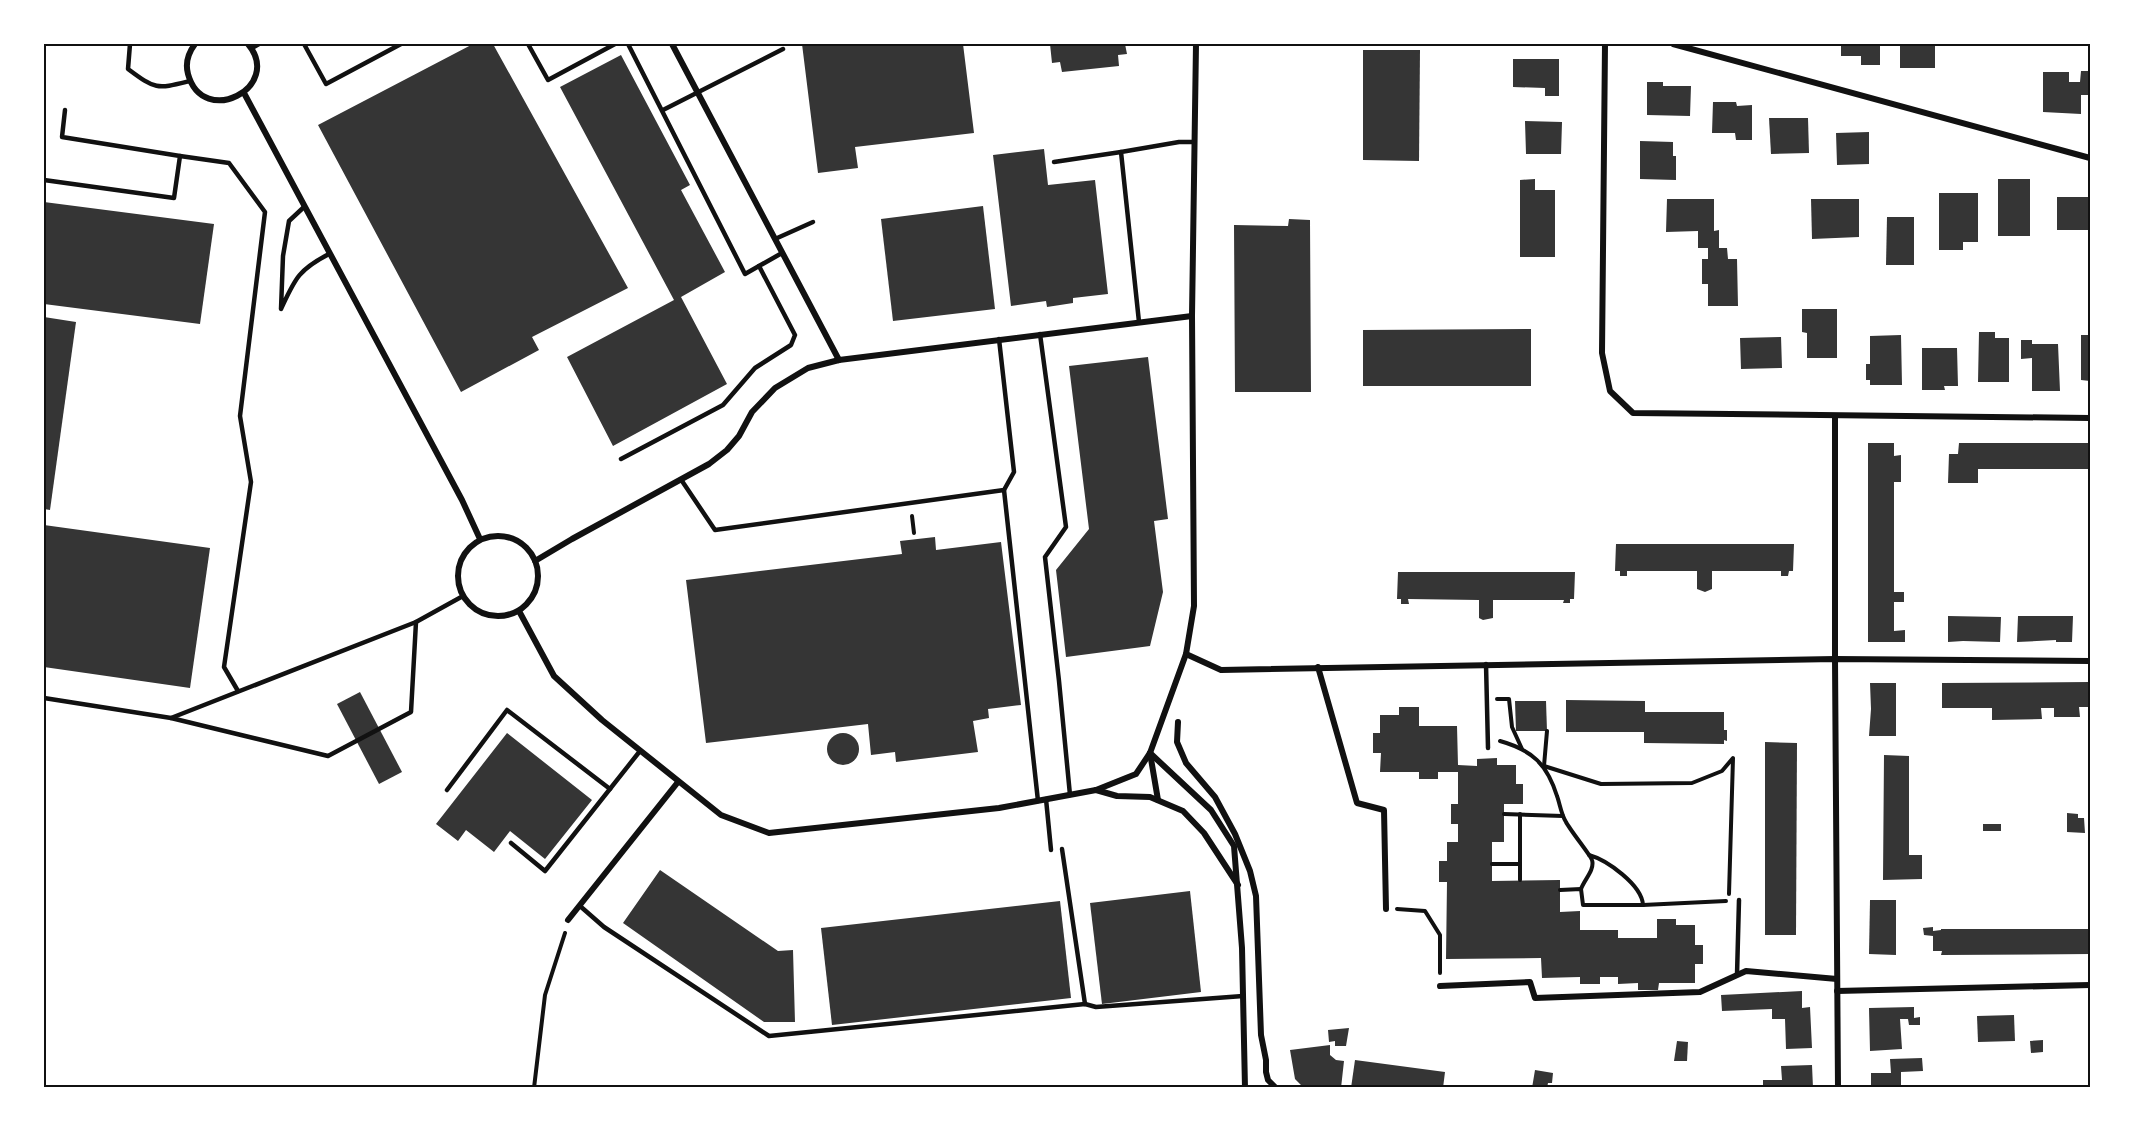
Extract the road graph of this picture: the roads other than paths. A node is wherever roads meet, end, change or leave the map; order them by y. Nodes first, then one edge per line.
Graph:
1 (130, 44) edge
2 (195, 44) edge
3 (259, 44) edge
4 (304, 44) edge
5 (401, 44) edge
6 (528, 44) edge
7 (615, 44) edge
8 (628, 44) edge
9 (672, 44) edge
10 (1196, 44) edge
11 (1605, 44) edge
12 (1674, 44) edge
13 (250, 46) edge
14 (783, 49) dead end
15 (190, 81) junction
16 (698, 92) junction
17 (244, 93) junction
18 (65, 110) dead end
19 (663, 110) junction
20 (1194, 142) junction
21 (1121, 152) junction
22 (180, 156) junction
23 (2091, 158) edge
24 (1054, 162) dead end
25 (44, 180) edge
26 (304, 207) junction
27 (813, 222) dead end
28 (775, 239) junction
29 (782, 253) junction
30 (329, 254) junction
31 (759, 266) junction
32 (1192, 316) junction
33 (1139, 322) junction
34 (1040, 334) junction
35 (999, 339) junction
36 (839, 360) junction
37 (1835, 416) junction
38 (2091, 418) edge
39 (621, 459) dead end
40 (682, 481) junction
41 (1004, 490) junction
42 (480, 539) junction
43 (536, 561) junction
44 (463, 596) junction
45 (519, 611) junction
46 (416, 621) junction
47 (1186, 654) junction
48 (1835, 659) junction
49 (2091, 661) edge
50 (1486, 664) junction
51 (1318, 667) junction
52 (238, 691) junction
53 (44, 698) edge
54 (171, 718) junction
55 (1178, 723) dead end
56 (1488, 748) dead end
57 (640, 751) junction
58 (1150, 753) junction
59 (678, 782) junction
60 (610, 789) junction
61 (447, 790) dead end
62 (1096, 790) junction
63 (1070, 795) junction
64 (1046, 800) junction
65 (1158, 800) junction
66 (1038, 801) junction
67 (511, 843) dead end
68 (1062, 849) dead end
69 (1051, 850) dead end
70 (1239, 885) junction
71 (1739, 900) dead end
72 (580, 906) junction
73 (1386, 909) road end
74 (568, 920) road end
75 (1737, 975) junction
76 (1837, 979) junction
77 (2091, 985) edge
78 (1440, 986) road end
79 (1837, 991) junction
80 (1243, 996) junction
81 (1084, 1004) junction
82 (1245, 1088) edge
83 (1276, 1088) edge
84 (1838, 1088) edge

1 - 15 lane
2 - 15 street
3 - 13 lane
4 - 5 lane
6 - 7 lane
8 - 19 lane
9 - 16 street
10 - 20 street
11 - 37 street
12 - 23 street
13 - 17 street
14 - 16 lane
15 - 17 street
16 - 19 lane
16 - 28 street
17 - 26 street
18 - 22 lane
19 - 31 lane
20 - 21 lane
20 - 32 street
21 - 24 lane
21 - 33 lane
22 - 25 lane
22 - 52 lane
26 - 30 street
26 - 30 lane
27 - 28 lane
28 - 29 street
29 - 31 lane
29 - 36 street
30 - 42 street
31 - 39 lane
32 - 33 street
32 - 47 street
33 - 34 street
34 - 35 street
34 - 63 lane
35 - 36 street
35 - 41 lane
36 - 40 street
37 - 38 street
37 - 48 street
40 - 41 lane
40 - 43 street
41 - 66 lane
42 - 43 street
42 - 44 street
43 - 45 street
44 - 45 street
44 - 46 lane
45 - 57 street
46 - 52 lane
46 - 54 lane
47 - 51 street
47 - 58 street
48 - 49 street
48 - 50 street
48 - 76 street
50 - 51 street
50 - 56 lane
51 - 73 street
52 - 54 lane
53 - 54 lane
55 - 83 street
57 - 59 street
57 - 60 lane
58 - 62 street
58 - 65 street
58 - 70 street
59 - 66 street
59 - 72 street
60 - 61 lane
60 - 67 lane
62 - 63 street
62 - 65 street
63 - 64 street
64 - 66 street
64 - 69 lane
65 - 70 street
68 - 81 lane
70 - 80 street
71 - 75 lane
72 - 74 street
72 - 81 lane
75 - 76 street
75 - 78 street
76 - 79 street
77 - 79 street
79 - 84 street
80 - 81 lane
80 - 82 street

